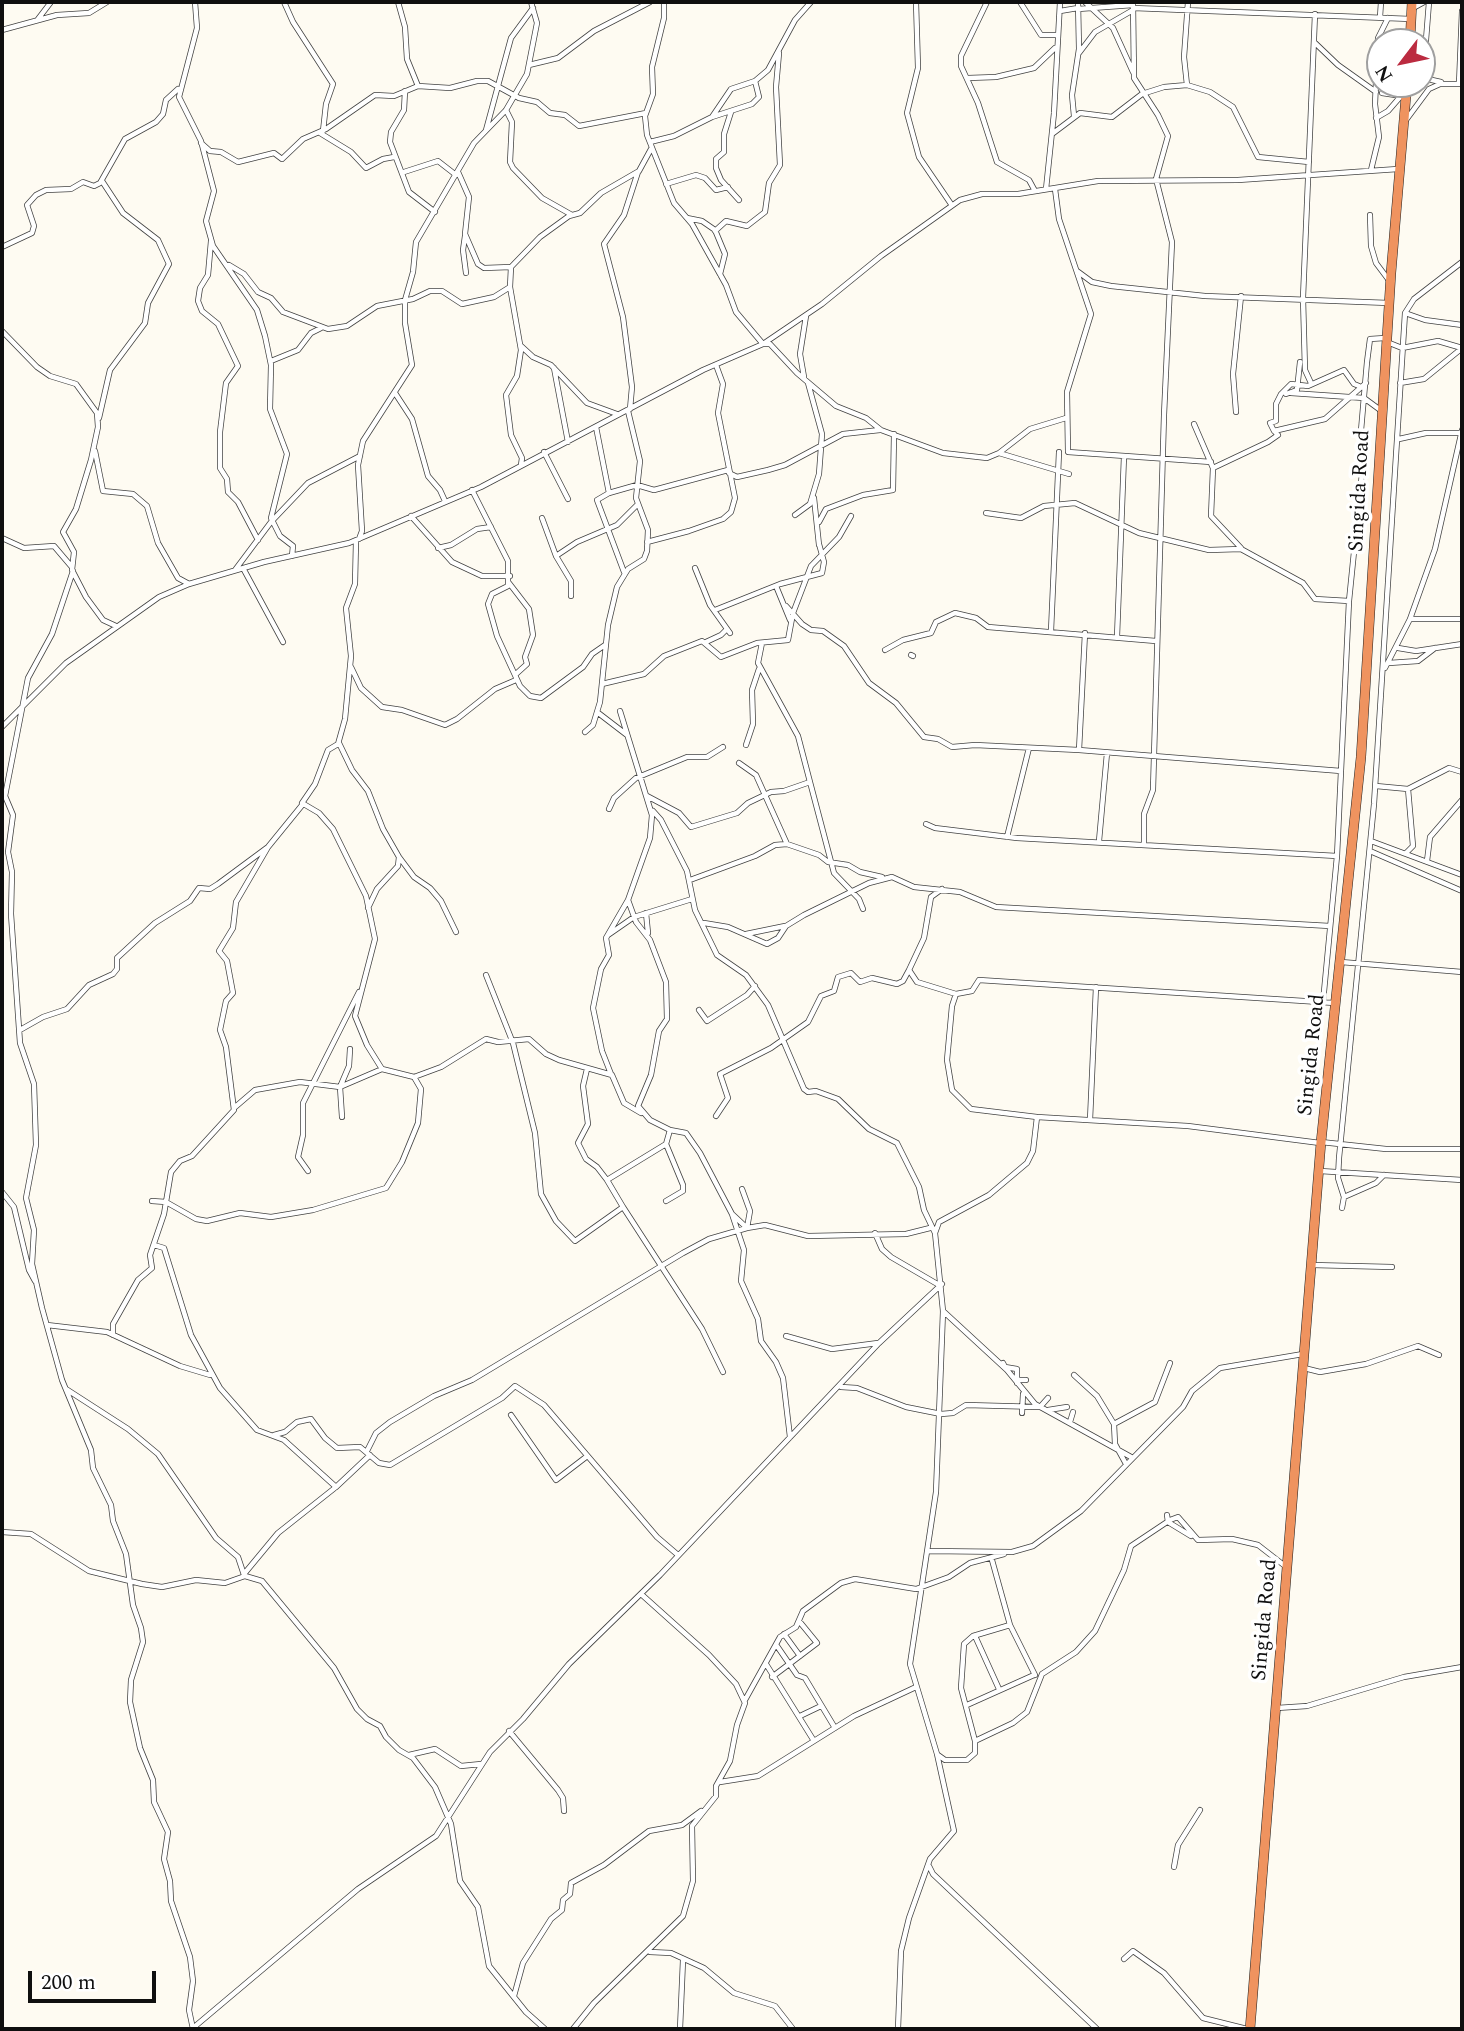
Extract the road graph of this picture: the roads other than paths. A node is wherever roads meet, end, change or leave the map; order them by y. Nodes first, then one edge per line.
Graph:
1 (51, 2) edge
2 (107, 2) edge
3 (195, 2) edge
4 (284, 2) edge
5 (398, 2) edge
6 (531, 2) edge
7 (650, 2) edge
8 (664, 2) edge
9 (811, 2) edge
10 (916, 2) edge
11 (987, 2) edge
12 (1020, 2) edge
13 (1060, 2) edge
14 (1085, 2) edge
15 (1188, 2) edge
16 (1381, 2) edge
17 (1427, 2) edge
18 (1412, 5) edge
19 (1078, 6) edge
20 (1133, 6) edge
21 (533, 8) junction
22 (1090, 8) junction
23 (1187, 8) junction
24 (1060, 11) junction
25 (1462, 11) edge
26 (1315, 14) junction
27 (1380, 17) junction
28 (1388, 18) junction
29 (37, 19) junction
30 (1411, 19) junction
31 (1110, 24) junction
32 (1383, 28) edge
33 (1411, 28) edge
34 (1426, 28) edge
35 (2, 30) edge
36 (1057, 36) junction
37 (1313, 42) junction
38 (1056, 47) junction
39 (779, 53) junction
40 (1079, 54) junction
41 (529, 65) junction
42 (1133, 73) junction
43 (968, 78) junction
44 (755, 80) junction
45 (1436, 80) edge
46 (1449, 83) junction
47 (1366, 84) edge
48 (1461, 84) edge
49 (1186, 85) junction
50 (418, 86) junction
51 (498, 87) junction
52 (178, 89) junction
53 (405, 91) junction
54 (1142, 94) junction
55 (513, 96) junction
56 (1378, 98) edge
57 (1402, 98) edge
58 (1404, 98) edge
59 (506, 110) junction
60 (731, 111) junction
61 (646, 113) junction
62 (1074, 116) junction
63 (712, 117) junction
64 (1376, 118) junction
65 (1405, 122) junction
66 (486, 131) junction
67 (321, 132) junction
68 (1052, 134) junction
69 (650, 142) junction
70 (201, 143) junction
71 (652, 149) junction
72 (1375, 150) junction
73 (395, 157) junction
74 (1368, 157) dead end
75 (1309, 162) junction
76 (1401, 169) junction
77 (1371, 170) junction
78 (639, 171) junction
79 (404, 172) junction
80 (457, 173) junction
81 (1306, 175) junction
82 (1156, 179) junction
83 (102, 181) junction
84 (666, 184) junction
85 (728, 187) junction
86 (1046, 189) junction
87 (1055, 189) junction
88 (1035, 191) junction
89 (738, 200) dead end
90 (951, 204) junction
91 (435, 212) junction
92 (572, 215) junction
93 (1370, 215) dead end
94 (687, 218) junction
95 (715, 231) junction
96 (466, 233) junction
97 (211, 240) junction
98 (2, 247) edge
99 (1462, 262) edge
100 (228, 265) junction
101 (511, 267) junction
102 (1077, 270) junction
103 (466, 273) dead end
104 (720, 275) junction
105 (1391, 282) junction
106 (510, 287) junction
107 (1170, 291) junction
108 (1241, 296) junction
109 (1303, 299) junction
110 (405, 300) junction
111 (1389, 303) junction
112 (1405, 313) junction
113 (806, 316) junction
114 (1462, 325) edge
115 (322, 328) junction
116 (2, 331) edge
117 (1387, 340) junction
118 (762, 344) junction
119 (521, 346) junction
120 (1402, 348) junction
121 (1462, 348) edge
122 (271, 361) junction
123 (1300, 362) dead end
124 (716, 365) junction
125 (554, 367) junction
126 (806, 381) junction
127 (1299, 383) junction
128 (1311, 383) junction
129 (1366, 383) junction
130 (1400, 383) junction
131 (1359, 386) junction
132 (395, 393) junction
133 (1349, 397) junction
134 (1364, 398) junction
135 (629, 411) junction
136 (1236, 412) dead end
137 (1383, 412) junction
138 (618, 415) junction
139 (99, 418) junction
140 (1066, 418) junction
141 (1194, 424) dead end
142 (596, 427) junction
143 (881, 430) junction
144 (1274, 431) junction
145 (1462, 432) edge
146 (894, 433) junction
147 (568, 442) junction
148 (1397, 442) junction
149 (820, 445) junction
150 (94, 446) junction
151 (544, 452) junction
152 (1059, 452) dead end
153 (999, 453) junction
154 (360, 455) junction
155 (1124, 456) junction
156 (1164, 459) junction
157 (1211, 461) junction
158 (521, 466) junction
159 (1213, 468) junction
160 (1058, 470) junction
161 (728, 472) junction
162 (1069, 474) dead end
163 (637, 485) junction
164 (471, 491) junction
165 (609, 493) junction
166 (813, 494) junction
167 (568, 499) dead end
168 (445, 501) junction
169 (638, 505) junction
170 (1056, 505) junction
171 (986, 513) dead end
172 (795, 515) dead end
173 (411, 516) junction
174 (851, 516) dead end
175 (542, 518) dead end
176 (271, 522) junction
177 (819, 522) junction
178 (1122, 525) junction
179 (492, 527) junction
180 (608, 529) junction
181 (2, 538) edge
182 (1161, 538) junction
183 (258, 540) junction
184 (357, 540) junction
185 (647, 542) junction
186 (438, 548) junction
187 (1241, 549) junction
188 (820, 555) junction
189 (292, 556) junction
190 (556, 556) junction
191 (243, 568) junction
192 (695, 568) dead end
193 (72, 569) junction
194 (235, 570) junction
195 (625, 573) junction
196 (510, 576) junction
197 (806, 577) junction
198 (509, 583) junction
199 (188, 584) junction
200 (776, 586) junction
201 (571, 596) dead end
202 (1349, 601) junction
203 (786, 606) junction
204 (715, 610) junction
205 (793, 613) junction
206 (1410, 619) junction
207 (1462, 619) edge
208 (791, 624) junction
209 (116, 626) junction
210 (1051, 631) junction
211 (1085, 634) junction
212 (1117, 637) junction
213 (1156, 641) junction
214 (283, 642) dead end
215 (706, 642) junction
216 (762, 643) junction
217 (606, 644) junction
218 (1462, 644) edge
219 (1397, 648) junction
220 (1435, 648) junction
221 (885, 650) dead end
222 (351, 666) junction
223 (1386, 666) junction
224 (760, 668) junction
225 (516, 677) junction
226 (602, 684) junction
227 (21, 705) junction
228 (620, 711) dead end
229 (597, 712) junction
230 (2, 727) edge
231 (585, 732) dead end
232 (629, 737) junction
233 (339, 742) junction
234 (746, 745) dead end
235 (723, 747) dead end
236 (1029, 748) junction
237 (1079, 750) junction
238 (1107, 753) junction
239 (1152, 756) junction
240 (739, 763) dead end
241 (1341, 771) junction
242 (1462, 772) edge
243 (639, 777) junction
244 (810, 782) junction
245 (1376, 786) junction
246 (1408, 789) junction
247 (4, 794) edge
248 (646, 796) junction
249 (766, 796) junction
250 (1462, 800) edge
251 (303, 804) junction
252 (609, 809) dead end
253 (652, 810) junction
254 (926, 824) dead end
255 (1007, 837) junction
256 (1099, 841) junction
257 (1371, 841) junction
258 (787, 844) junction
259 (1144, 845) junction
260 (268, 848) junction
261 (1370, 851) junction
262 (1405, 854) junction
263 (1337, 856) junction
264 (399, 857) junction
265 (1427, 861) junction
266 (832, 862) junction
267 (1462, 876) edge
268 (883, 877) junction
269 (690, 880) junction
270 (925, 887) junction
271 (943, 889) junction
272 (1462, 891) edge
273 (853, 893) junction
274 (931, 897) junction
275 (692, 899) junction
276 (628, 900) junction
277 (367, 909) junction
278 (863, 909) dead end
279 (646, 913) junction
280 (634, 917) junction
281 (704, 923) junction
282 (786, 926) junction
283 (1330, 926) junction
284 (456, 932) dead end
285 (745, 934) junction
286 (607, 935) junction
287 (649, 937) junction
288 (1341, 962) junction
289 (1356, 963) junction
290 (909, 970) junction
291 (1462, 972) edge
292 (486, 975) dead end
293 (755, 986) junction
294 (1096, 987) junction
295 (361, 988) junction
296 (956, 994) junction
297 (1323, 1002) junction
298 (1336, 1003) junction
299 (699, 1010) dead end
300 (20, 1030) junction
301 (783, 1040) junction
302 (513, 1041) junction
303 (350, 1049) dead end
304 (382, 1069) junction
305 (587, 1069) junction
306 (612, 1075) junction
307 (414, 1077) junction
308 (314, 1083) junction
309 (341, 1087) junction
310 (234, 1108) junction
311 (641, 1113) junction
312 (716, 1116) dead end
313 (1037, 1117) junction
314 (342, 1118) dead end
315 (1090, 1120) junction
316 (670, 1130) junction
317 (1322, 1143) junction
318 (1340, 1143) junction
319 (666, 1144) junction
320 (1462, 1149) edge
321 (308, 1171) dead end
322 (1320, 1171) junction
323 (1338, 1172) junction
324 (1385, 1175) junction
325 (607, 1180) junction
326 (1462, 1180) edge
327 (742, 1189) dead end
328 (2, 1192) edge
329 (1345, 1197) junction
330 (152, 1201) dead end
331 (666, 1201) dead end
332 (166, 1202) junction
333 (623, 1207) junction
334 (1342, 1208) dead end
335 (732, 1214) junction
336 (747, 1228) junction
337 (933, 1230) junction
338 (740, 1231) junction
339 (874, 1232) junction
340 (154, 1245) junction
341 (1312, 1265) junction
342 (660, 1267) junction
343 (1392, 1267) dead end
344 (37, 1283) junction
345 (941, 1285) junction
346 (943, 1311) junction
347 (47, 1325) junction
348 (113, 1335) junction
349 (786, 1336) dead end
350 (879, 1343) junction
351 (1305, 1354) junction
352 (1439, 1355) dead end
353 (1006, 1357) dead end
354 (1170, 1363) dead end
355 (1003, 1364) junction
356 (1304, 1368) junction
357 (723, 1372) dead end
358 (211, 1375) junction
359 (1074, 1375) dead end
360 (1026, 1380) dead end
361 (1018, 1382) junction
362 (841, 1387) junction
363 (66, 1389) junction
364 (1024, 1393) junction
365 (1048, 1398) dead end
366 (1022, 1406) junction
367 (1040, 1407) junction
368 (1067, 1407) dead end
369 (1047, 1411) junction
370 (1073, 1412) dead end
371 (1022, 1413) dead end
372 (941, 1414) junction
373 (511, 1415) dead end
374 (1070, 1422) junction
375 (1115, 1424) junction
376 (274, 1435) junction
377 (790, 1437) junction
378 (1121, 1452) junction
379 (368, 1453) junction
380 (586, 1457) junction
381 (1132, 1457) junction
382 (1126, 1464) junction
383 (336, 1487) junction
384 (1167, 1515) dead end
385 (1168, 1522) junction
386 (2, 1532) edge
387 (1195, 1537) junction
388 (929, 1551) junction
389 (1012, 1552) junction
390 (678, 1555) junction
391 (992, 1560) dead end
392 (1288, 1572) junction
393 (244, 1575) junction
394 (131, 1581) junction
395 (924, 1587) junction
396 (641, 1594) junction
397 (799, 1620) junction
398 (1010, 1625) junction
399 (784, 1634) junction
400 (975, 1636) junction
401 (778, 1646) junction
402 (793, 1646) junction
403 (784, 1653) junction
404 (800, 1656) junction
405 (791, 1662) junction
406 (766, 1663) junction
407 (1462, 1667) edge
408 (1042, 1674) junction
409 (1035, 1675) junction
410 (772, 1677) junction
411 (916, 1687) junction
412 (999, 1689) junction
413 (745, 1701) junction
414 (967, 1705) junction
415 (821, 1706) junction
416 (1277, 1708) junction
417 (800, 1716) junction
418 (835, 1728) junction
419 (509, 1731) junction
420 (814, 1741) junction
421 (975, 1741) junction
422 (937, 1754) junction
423 (409, 1755) junction
424 (481, 1763) junction
425 (720, 1782) junction
426 (1200, 1810) dead end
427 (564, 1811) dead end
428 (702, 1811) junction
429 (447, 1816) junction
430 (929, 1865) junction
431 (1174, 1867) dead end
432 (649, 1952) junction
433 (1124, 1959) dead end
434 (683, 1960) junction
435 (514, 1996) junction
436 (193, 2028) edge
437 (545, 2029) edge
438 (573, 2029) edge
439 (680, 2029) edge
440 (793, 2029) edge
441 (898, 2029) edge
442 (1097, 2029) edge
443 (1249, 2029) edge

1 - 29 street
2 - 29 street
3 - 52 street
4 - 67 street
5 - 50 street
6 - 21 street
7 - 41 street
8 - 61 street
9 - 39 street
10 - 90 street
11 - 43 street
12 - 36 street
13 - 24 street
14 - 22 street
15 - 23 street
16 - 27 street
17 - 18 street
17 - 34 street
18 - 30 highway
19 - 22 street
19 - 24 street
19 - 40 street
20 - 22 street
20 - 23 street
20 - 31 street
20 - 42 street
21 - 41 street
21 - 51 street
22 - 31 street
23 - 26 street
23 - 49 street
24 - 36 street
25 - 48 street
26 - 27 street
26 - 37 street
27 - 28 street
28 - 30 street
28 - 32 street
29 - 35 street
30 - 33 highway
31 - 40 street
31 - 42 street
36 - 38 street
37 - 47 street
37 - 75 street
38 - 43 street
38 - 68 street
39 - 44 street
39 - 95 street
40 - 62 street
41 - 55 street
42 - 54 street
43 - 88 street
44 - 60 street
44 - 63 street
45 - 46 street
46 - 48 street
46 - 65 street
49 - 54 street
49 - 75 street
50 - 51 street
50 - 53 street
51 - 55 street
51 - 66 street
52 - 70 street
52 - 83 street
53 - 67 street
53 - 73 street
54 - 62 street
54 - 82 street
55 - 59 street
55 - 61 street
56 - 64 street
57 - 64 street
58 - 65 highway, Singida Road
59 - 66 street
59 - 92 street
60 - 63 street
60 - 85 street
61 - 69 street
62 - 68 street
63 - 69 street
64 - 72 street
65 - 76 highway, Singida Road
66 - 80 street
67 - 70 street
67 - 73 street
68 - 86 street
69 - 71 street
70 - 97 street
71 - 78 street
71 - 84 street
72 - 74 street
72 - 77 street
73 - 79 street
75 - 81 street
76 - 77 street
76 - 105 highway, Singida Road
77 - 81 street
78 - 92 street
78 - 135 street
79 - 80 street
79 - 91 street
80 - 91 street
80 - 96 street
81 - 82 street
81 - 109 street
82 - 87 street
82 - 107 street
83 - 98 street
83 - 139 street
84 - 85 street
84 - 94 street
85 - 89 street
86 - 87 street
86 - 88 street
87 - 102 street
88 - 90 street
90 - 113 street
91 - 110 street
92 - 101 street
93 - 105 street
94 - 95 street
94 - 104 street
95 - 104 street
96 - 101 street
96 - 103 street
97 - 100 street
97 - 183 street
99 - 112 street
100 - 115 street
100 - 122 street
101 - 106 street
102 - 107 street
102 - 140 street
104 - 118 street
105 - 111 highway, Singida Road
106 - 110 street
106 - 119 street
107 - 108 street
107 - 156 street
108 - 109 street
108 - 136 street
109 - 111 street
109 - 128 street
110 - 115 street
110 - 132 street
111 - 117 highway, Singida Road
112 - 114 street
112 - 120 street
113 - 118 street
113 - 126 street
115 - 122 street
116 - 139 street
117 - 120 street
117 - 129 street
117 - 137 highway, Singida Road
118 - 124 street
118 - 126 street
119 - 125 street
119 - 158 street
120 - 121 street
120 - 130 street
121 - 130 street
122 - 176 street
123 - 127 street
124 - 135 street
124 - 161 street
125 - 138 street
125 - 147 street
126 - 143 street
126 - 149 street
127 - 128 street
127 - 133 street
127 - 144 street
128 - 131 street
129 - 131 street
129 - 134 street
130 - 148 street
131 - 133 street
132 - 154 street
132 - 168 street
133 - 134 street
133 - 144 street
134 - 137 street
134 - 202 street
135 - 138 street
135 - 163 street
137 - 288 highway, Singida Road
138 - 142 street
139 - 150 street
140 - 153 street
140 - 155 street
141 - 157 street
142 - 147 street
142 - 165 street
143 - 146 street
143 - 149 street
144 - 159 street
145 - 148 street
145 - 206 street
146 - 153 street
146 - 177 street
147 - 151 street
148 - 223 street
149 - 161 street
149 - 166 street
150 - 193 street
150 - 199 street
151 - 158 street
151 - 167 street
152 - 160 street
153 - 160 street
154 - 176 street
154 - 184 street
155 - 156 street
155 - 178 street
156 - 157 street
156 - 182 street
157 - 159 street
158 - 164 street
159 - 187 street
160 - 162 street
160 - 170 street
161 - 163 street
161 - 185 street
163 - 165 street
163 - 169 street
164 - 168 street
164 - 179 street
165 - 180 street
166 - 172 street
166 - 177 street
168 - 173 street
169 - 180 street
169 - 185 street
170 - 171 street
170 - 178 street
170 - 210 street
173 - 184 street
173 - 186 street
174 - 188 street
175 - 190 street
176 - 183 street
176 - 189 street
177 - 188 street
178 - 182 street
178 - 212 street
179 - 186 street
179 - 196 street
180 - 190 street
180 - 195 street
181 - 193 street
182 - 187 street
182 - 213 street
183 - 194 street
184 - 189 street
184 - 222 street
185 - 195 street
186 - 196 street
187 - 202 street
188 - 197 street
188 - 197 street
189 - 191 street
190 - 201 street
191 - 194 street
191 - 214 street
192 - 204 street
193 - 209 street
193 - 227 street
194 - 199 street
195 - 217 street
196 - 198 street
197 - 200 street
197 - 205 street
198 - 225 street
198 - 225 street
199 - 209 street
200 - 203 street
200 - 204 street
202 - 241 street
203 - 205 street
203 - 208 street
204 - 215 street
205 - 208 street
205 - 236 street
206 - 207 street
206 - 219 street
208 - 216 street
209 - 227 street
210 - 211 street
210 - 221 street
211 - 212 street
211 - 237 street
212 - 213 street
213 - 239 street
215 - 216 street
215 - 226 street
216 - 224 street
217 - 225 street
217 - 226 street
218 - 220 street
219 - 220 street
219 - 223 street
220 - 223 street
222 - 225 street
222 - 233 street
223 - 245 street
224 - 234 street
224 - 244 street
226 - 229 street
227 - 230 street
227 - 247 street
228 - 232 street
229 - 231 street
229 - 232 street
232 - 243 street
233 - 251 street
233 - 264 street
235 - 243 street
236 - 237 street
236 - 255 street
237 - 238 street
238 - 239 street
238 - 256 street
239 - 241 street
239 - 259 street
240 - 249 street
241 - 263 street
242 - 246 street
243 - 248 street
243 - 252 street
244 - 249 street
244 - 266 street
245 - 246 street
245 - 257 street
246 - 262 street
247 - 300 street
248 - 249 street
248 - 253 street
249 - 258 street
250 - 265 street
251 - 260 street
251 - 277 street
253 - 269 street
253 - 276 street
254 - 255 street
255 - 256 street
256 - 259 street
257 - 261 street
257 - 262 street
258 - 266 street
258 - 269 street
259 - 263 street
260 - 300 street
260 - 310 street
261 - 272 street
261 - 289 street
262 - 265 street
263 - 283 street
264 - 277 street
264 - 284 street
265 - 267 street
266 - 268 street
266 - 273 street
268 - 270 street
268 - 273 street
269 - 275 street
270 - 271 street
270 - 274 street
271 - 274 street
271 - 283 street
273 - 278 street
273 - 282 street
274 - 290 street
275 - 279 street
275 - 281 street
276 - 280 street
276 - 286 street
277 - 295 street
279 - 280 street
279 - 287 street
280 - 286 street
280 - 287 street
281 - 285 street
281 - 293 street
282 - 285 street
282 - 285 street
283 - 297 street
286 - 306 street
287 - 311 street
288 - 289 street
288 - 298 highway, Singida Road
289 - 291 street
289 - 318 street
290 - 296 street
290 - 301 street
292 - 302 street
293 - 299 street
293 - 301 street
294 - 296 street
294 - 297 street
294 - 315 street
295 - 304 street
295 - 308 street
296 - 313 street
297 - 298 street
298 - 317 highway, Singida Road
300 - 344 street
301 - 312 street
301 - 337 street
302 - 305 street
302 - 307 street
302 - 333 street
303 - 309 street
304 - 307 street
304 - 309 street
305 - 306 street
305 - 325 street
306 - 311 street
307 - 332 street
308 - 309 street
308 - 310 street
308 - 321 street
309 - 314 street
310 - 332 street
311 - 316 street
313 - 315 street
313 - 337 street
315 - 317 street
316 - 319 street
316 - 335 street
317 - 318 street
317 - 322 highway, Singida Road
318 - 320 street
318 - 323 street
319 - 325 street
319 - 331 street
322 - 323 street
322 - 341 highway, Singida Road
323 - 324 street
323 - 329 street
324 - 326 street
324 - 329 street
325 - 333 street
327 - 336 street
328 - 344 street
329 - 334 street
330 - 332 street
332 - 340 street
333 - 342 street
335 - 336 street
335 - 338 street
336 - 338 street
336 - 339 street
337 - 339 street
337 - 345 street
338 - 342 street
338 - 377 street
339 - 345 street
340 - 348 street
340 - 358 street
341 - 343 street
341 - 351 highway, Singida Road
342 - 357 street
342 - 379 street
344 - 347 street
345 - 346 street
345 - 350 street
346 - 355 street
346 - 372 street
347 - 348 street
347 - 363 street
348 - 358 street
349 - 350 street
350 - 362 street
351 - 356 highway, Singida Road
351 - 381 street
352 - 356 street
353 - 355 street
354 - 375 street
355 - 361 street
356 - 392 highway, Singida Road
358 - 376 street
359 - 375 street
360 - 361 street
361 - 364 street
362 - 372 street
362 - 377 street
363 - 393 street
363 - 394 street
364 - 366 street
364 - 367 street
365 - 367 street
366 - 367 street
366 - 371 street
366 - 372 street
367 - 369 street
368 - 369 street
369 - 374 street
370 - 374 street
372 - 388 street
373 - 380 street
374 - 378 street
375 - 378 street
376 - 379 street
376 - 383 street
377 - 390 street
378 - 381 street
378 - 382 street
379 - 380 street
379 - 383 street
380 - 390 street
381 - 382 street
382 - 389 street
383 - 393 street
384 - 385 street
385 - 387 street
385 - 387 street
385 - 408 street
386 - 394 street
387 - 392 street
388 - 389 street
388 - 395 street
389 - 395 street
390 - 396 street
391 - 398 street
392 - 416 highway, Singida Road
393 - 394 street
393 - 423 street
394 - 436 street
395 - 397 street
395 - 411 street
396 - 413 street
396 - 419 street
397 - 399 street
397 - 404 street
398 - 400 street
398 - 409 street
399 - 401 street
399 - 402 street
400 - 412 street
400 - 414 street
401 - 403 street
401 - 406 street
402 - 403 street
402 - 404 street
403 - 405 street
404 - 405 street
405 - 410 street
405 - 415 street
406 - 410 street
406 - 413 street
407 - 416 street
408 - 409 street
408 - 421 street
409 - 412 street
410 - 417 street
411 - 418 street
411 - 422 street
412 - 414 street
413 - 425 street
414 - 421 street
415 - 417 street
415 - 418 street
416 - 443 highway, Singida Road
417 - 420 street
418 - 420 street
419 - 424 street
419 - 427 street
420 - 425 street
421 - 422 street
422 - 430 street
423 - 424 street
423 - 429 street
424 - 429 street
425 - 428 street
426 - 431 street
428 - 432 street
428 - 435 street
429 - 435 street
429 - 436 street
430 - 441 street
430 - 442 street
432 - 434 street
432 - 438 street
433 - 443 street
434 - 439 street
434 - 440 street
435 - 437 street

